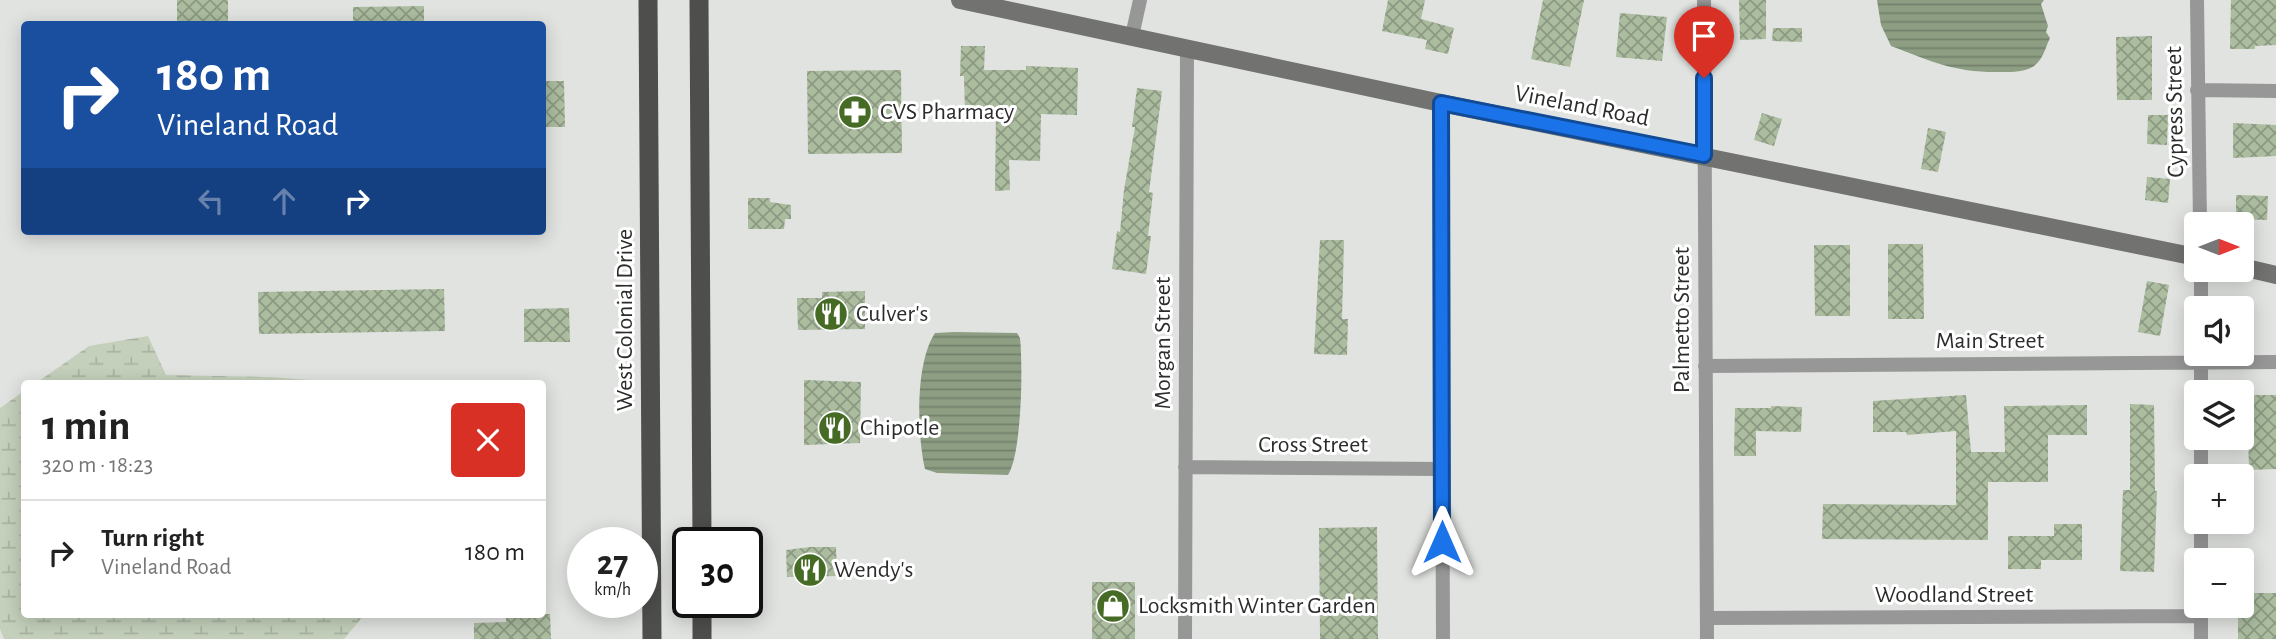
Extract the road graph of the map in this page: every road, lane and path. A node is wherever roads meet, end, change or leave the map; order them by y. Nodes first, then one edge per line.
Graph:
1 (648, 0) edge
2 (699, 0) edge
3 (960, 0) edge
4 (1140, 0) edge
5 (1704, 0) edge
6 (2197, 0) edge
7 (1132, 36) junction
8 (1186, 48) junction
9 (2197, 90) junction
10 (2276, 91) edge
11 (1441, 103) junction
12 (1704, 155) junction
13 (2200, 212) edge
14 (2184, 255) edge
15 (2254, 270) edge
16 (2276, 275) edge
17 (2184, 358) edge
18 (2254, 361) edge
19 (2276, 362) edge
20 (1705, 366) junction
21 (1185, 467) junction
22 (1441, 469) junction
23 (702, 527) edge
24 (2184, 611) edge
25 (702, 618) edge
26 (1707, 618) junction
27 (2201, 618) edge
28 (652, 639) edge
29 (702, 639) edge
30 (1185, 639) edge
31 (1443, 639) edge
32 (1707, 639) edge
33 (2201, 639) edge

1 - 28 highway, West Colonial Drive
2 - 23 highway
3 - 7 main road, Vineland Road
4 - 7 street
5 - 12 street, Palmetto Street
6 - 9 street, Cypress Street
7 - 8 main road, Vineland Road
8 - 11 main road, Vineland Road
8 - 21 street, Morgan Street
9 - 10 street
9 - 13 street, Cypress Street
11 - 12 main road, Vineland Road
11 - 22 street
12 - 14 main road, Vineland Road
12 - 20 street, Palmetto Street
15 - 16 main road
17 - 20 street, Main Street
18 - 19 street, Main Street
20 - 26 street, Palmetto Street
21 - 22 street, Cross Street
21 - 30 street, Morgan Street
22 - 31 street
24 - 26 street, Woodland Street
25 - 29 highway
26 - 32 street, Palmetto Street
27 - 33 street

